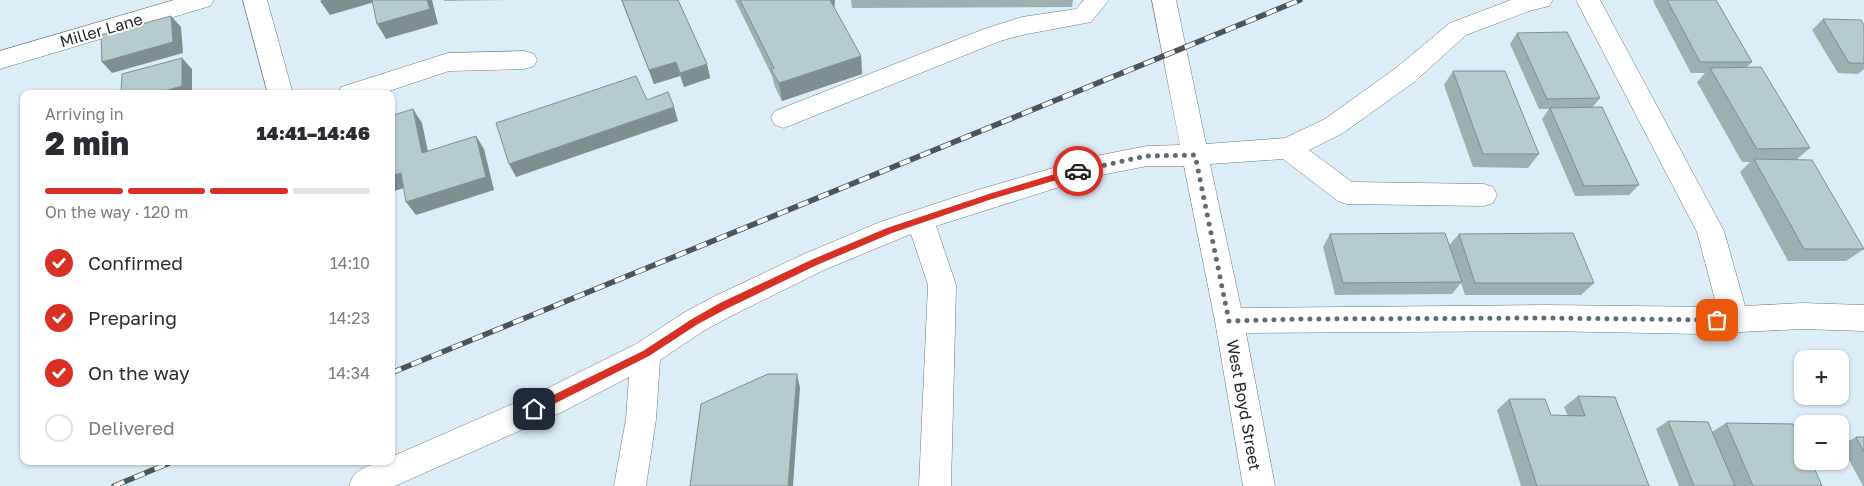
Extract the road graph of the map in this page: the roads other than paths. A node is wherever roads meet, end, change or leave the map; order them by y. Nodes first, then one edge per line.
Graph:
1 (202, 0) edge
2 (255, 0) edge
3 (1097, 0) edge
4 (1164, 0) edge
5 (1541, 0) edge
6 (1588, 0) edge
7 (0, 60) edge
8 (525, 60) dead end
9 (279, 90) edge
10 (362, 90) edge
11 (784, 118) dead end
12 (1288, 148) junction
13 (1195, 155) junction
14 (1484, 195) dead end
15 (920, 220) junction
16 (1864, 318) edge
17 (1734, 320) junction
18 (1229, 321) junction
19 (646, 353) junction
20 (365, 486) edge
21 (630, 486) edge
22 (935, 486) edge
23 (1258, 486) edge

1 - 7 street, Miller Lane
2 - 9 street
3 - 11 street
4 - 13 street, West Boyd Street
5 - 12 street
6 - 17 street
8 - 10 street
12 - 13 street
12 - 14 street
13 - 15 street
13 - 18 street, West Boyd Street
15 - 19 street
15 - 22 street
16 - 17 street
17 - 18 street
18 - 23 street, West Boyd Street
19 - 20 street
19 - 21 street

